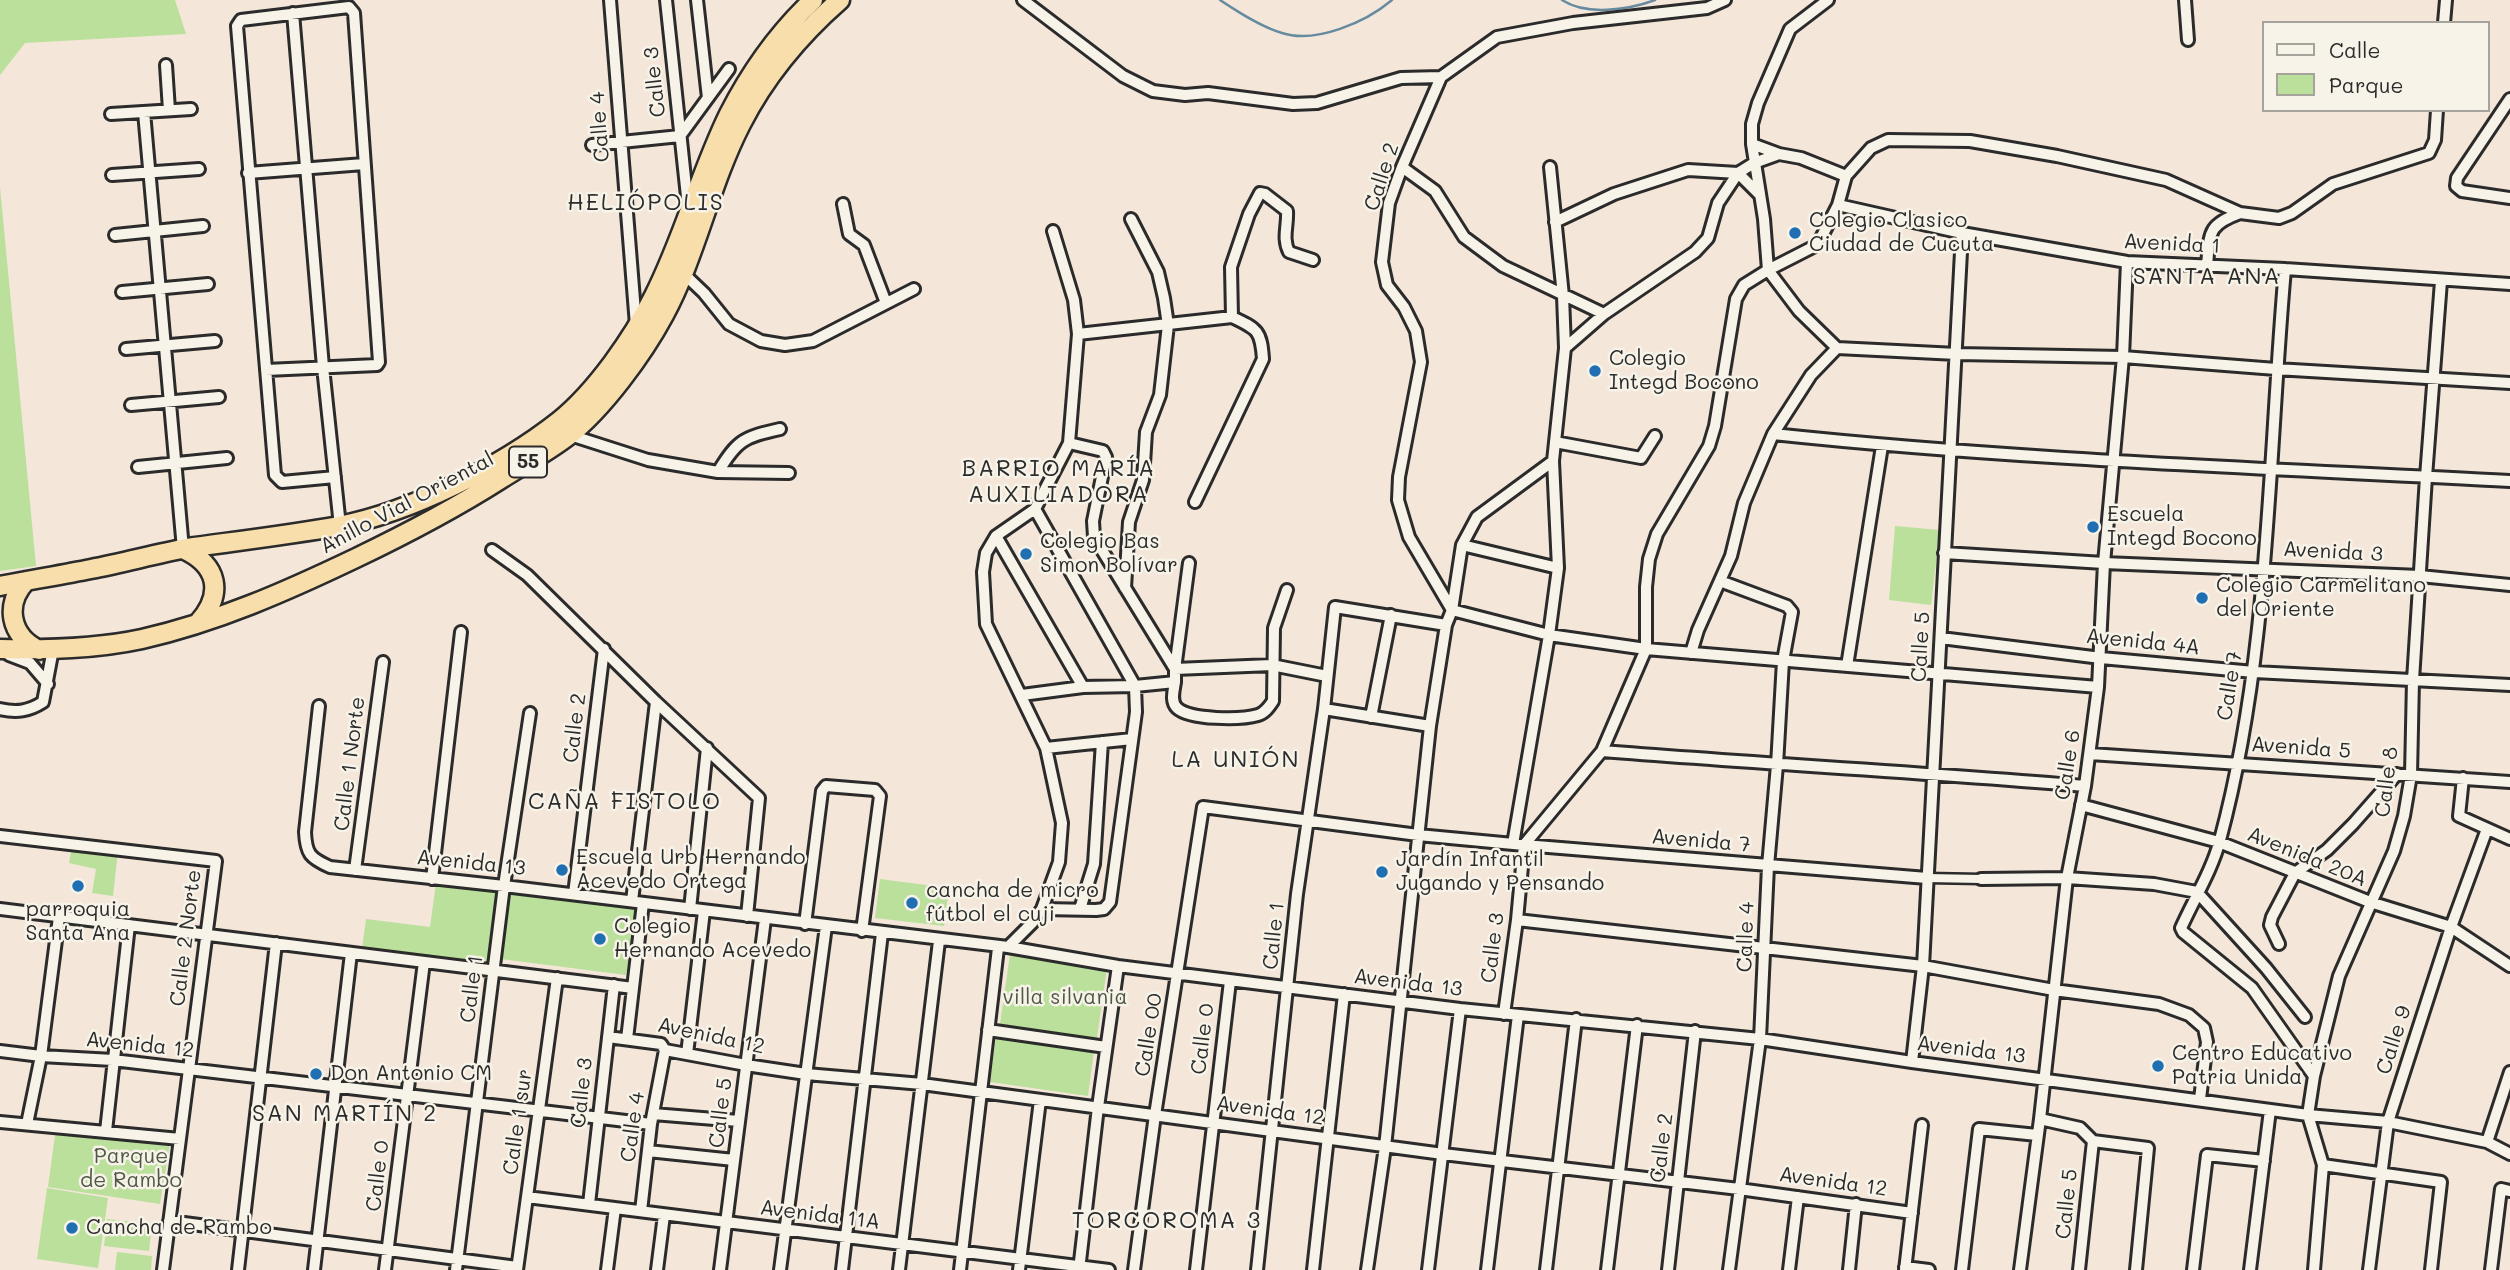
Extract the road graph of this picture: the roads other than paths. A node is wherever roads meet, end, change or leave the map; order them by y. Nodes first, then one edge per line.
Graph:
1 (610, 0) edge
2 (666, 0) edge
3 (697, 0) edge
4 (813, 0) edge
5 (840, 0) edge
6 (1023, 0) edge
7 (1725, 0) edge
8 (1828, 0) edge
9 (2185, 0) edge
10 (2446, 0) edge
11 (293, 13) junction
12 (2444, 21) edge
13 (2188, 40) dead end
14 (166, 65) dead end
15 (729, 69) dead end
16 (1441, 77) junction
17 (708, 98) junction
18 (2510, 99) edge
19 (191, 109) dead end
20 (169, 110) junction
21 (144, 112) junction
22 (2437, 112) edge
23 (111, 114) dead end
24 (680, 136) junction
25 (620, 142) junction
26 (1752, 144) junction
27 (592, 145) dead end
28 (1780, 154) junction
29 (710, 159) junction
30 (683, 160) junction
31 (1754, 163) junction
32 (364, 164) junction
33 (1402, 167) junction
34 (1550, 167) dead end
35 (307, 168) junction
36 (198, 169) dead end
37 (149, 173) junction
38 (248, 173) junction
39 (1738, 173) junction
40 (112, 175) dead end
41 (1846, 176) junction
42 (1760, 195) junction
43 (2510, 198) edge
44 (843, 204) dead end
45 (1838, 205) junction
46 (2240, 213) junction
47 (688, 215) junction
48 (1131, 219) dead end
49 (1555, 222) junction
50 (203, 226) dead end
51 (154, 231) junction
52 (1053, 231) dead end
53 (1962, 233) junction
54 (115, 236) dead end
55 (1313, 260) dead end
56 (2127, 262) junction
57 (2207, 266) junction
58 (2285, 269) junction
59 (1768, 270) junction
60 (682, 272) junction
61 (2441, 281) junction
62 (208, 284) dead end
63 (2510, 284) edge
64 (159, 288) junction
65 (914, 289) dead end
66 (122, 292) dead end
67 (633, 292) junction
68 (655, 294) junction
69 (1563, 296) junction
70 (886, 303) junction
71 (1604, 314) junction
72 (1232, 317) junction
73 (1167, 324) junction
74 (636, 331) junction
75 (1078, 334) junction
76 (215, 341) dead end
77 (164, 345) junction
78 (1566, 348) junction
79 (1837, 348) junction
80 (126, 349) dead end
81 (1957, 354) junction
82 (2123, 357) junction
83 (323, 367) junction
84 (2276, 369) junction
85 (267, 370) junction
86 (2434, 379) junction
87 (2510, 383) edge
88 (219, 397) dead end
89 (169, 401) junction
90 (131, 405) dead end
91 (780, 429) dead end
92 (1773, 434) junction
93 (570, 435) junction
94 (1655, 436) dead end
95 (1555, 442) junction
96 (1069, 443) junction
97 (1882, 446) junction
98 (1950, 450) junction
99 (227, 458) dead end
100 (1553, 461) junction
101 (2115, 461) junction
102 (174, 463) junction
103 (138, 467) dead end
104 (2269, 469) junction
105 (718, 472) junction
106 (789, 473) dead end
107 (335, 477) junction
108 (2426, 477) junction
109 (2510, 481) edge
110 (1195, 502) dead end
111 (1035, 509) junction
112 (340, 526) junction
113 (996, 536) junction
114 (1462, 545) junction
115 (183, 549) junction
116 (492, 550) dead end
117 (1944, 553) junction
118 (1189, 563) dead end
119 (2104, 563) junction
120 (1558, 568) junction
121 (2264, 568) junction
122 (2420, 576) junction
123 (26, 581) junction
124 (1720, 581) junction
125 (2510, 585) edge
126 (0, 586) edge
127 (1125, 588) junction
128 (1287, 590) dead end
129 (1452, 610) junction
130 (1391, 615) junction
131 (199, 622) junction
132 (1446, 625) junction
133 (461, 632) dead end
134 (1549, 635) junction
135 (1941, 638) junction
136 (46, 649) junction
137 (604, 649) junction
138 (1646, 649) junction
139 (0, 651) edge
140 (1691, 653) junction
141 (2101, 658) junction
142 (1783, 661) junction
143 (383, 662) dead end
144 (1272, 665) junction
145 (1847, 666) junction
146 (1175, 669) junction
147 (2254, 672) junction
148 (1939, 674) junction
149 (1327, 676) junction
150 (2413, 680) junction
151 (1175, 681) junction
152 (48, 684) junction
153 (2510, 685) edge
154 (1135, 686) junction
155 (1083, 687) junction
156 (2098, 687) junction
157 (1022, 695) junction
158 (656, 702) junction
159 (319, 706) dead end
160 (0, 709) edge
161 (1324, 709) junction
162 (530, 713) dead end
163 (1371, 717) junction
164 (1430, 726) junction
165 (1132, 739) junction
166 (1102, 742) junction
167 (707, 748) junction
168 (1046, 748) junction
169 (1602, 751) junction
170 (2090, 754) junction
171 (2236, 763) junction
172 (1777, 765) junction
173 (1932, 773) junction
174 (2397, 774) junction
175 (2411, 775) junction
176 (2463, 778) junction
177 (2510, 782) edge
178 (2085, 786) junction
179 (2081, 805) junction
180 (1203, 807) joint
181 (1309, 821) junction
182 (2487, 829) junction
183 (1418, 835) junction
184 (0, 836) edge
185 (2510, 839) edge
186 (2219, 842) junction
187 (1518, 844) junction
188 (1768, 866) junction
189 (355, 870) junction
190 (2295, 873) junction
191 (1927, 878) junction
192 (2067, 878) junction
193 (432, 879) junction
194 (1981, 879) joint
195 (504, 886) junction
196 (2197, 892) junction
197 (573, 894) junction
198 (637, 902) junction
199 (2370, 902) junction
200 (0, 909) edge
201 (690, 909) junction
202 (1042, 909) junction
203 (1080, 909) junction
204 (704, 911) junction
205 (747, 916) junction
206 (59, 917) junction
207 (765, 919) junction
208 (1517, 920) junction
209 (1032, 923) junction
210 (805, 924) junction
211 (129, 925) junction
212 (826, 926) junction
213 (2451, 928) junction
214 (862, 931) junction
215 (883, 933) junction
216 (206, 935) junction
217 (939, 940) junction
218 (276, 943) junction
219 (2279, 944) dead end
220 (1765, 947) junction
221 (1003, 948) junction
222 (1031, 951) junction
223 (351, 953) junction
224 (424, 962) junction
225 (1923, 965) junction
226 (1118, 966) junction
227 (2510, 966) edge
228 (493, 970) junction
229 (1178, 972) junction
230 (557, 978) junction
231 (1230, 981) junction
232 (614, 985) junction
233 (1288, 987) junction
234 (633, 988) junction
235 (2054, 990) junction
236 (1344, 994) junction
237 (1402, 1001) junction
238 (1460, 1009) junction
239 (1504, 1014) junction
240 (1518, 1015) junction
241 (2305, 1017) dead end
242 (1576, 1019) junction
243 (1637, 1025) junction
244 (988, 1030) junction
245 (1695, 1031) junction
246 (608, 1037) junction
247 (1760, 1039) junction
248 (627, 1040) junction
249 (1106, 1047) junction
250 (665, 1050) junction
251 (0, 1051) edge
252 (687, 1054) junction
253 (41, 1056) junction
254 (113, 1060) junction
255 (1912, 1062) junction
256 (746, 1065) junction
257 (189, 1069) junction
258 (2510, 1072) edge
259 (806, 1074) junction
260 (2314, 1076) junction
261 (261, 1077) junction
262 (2045, 1079) junction
263 (865, 1080) junction
264 (922, 1084) junction
265 (336, 1086) junction
266 (981, 1092) junction
267 (408, 1095) junction
268 (2200, 1099) junction
269 (1040, 1100) junction
270 (477, 1103) junction
271 (1098, 1107) junction
272 (540, 1111) junction
273 (1155, 1115) junction
274 (2269, 1115) junction
275 (2308, 1115) junction
276 (599, 1118) junction
277 (652, 1119) junction
278 (2040, 1119) junction
279 (739, 1121) junction
280 (0, 1122) edge
281 (1212, 1122) junction
282 (2388, 1122) junction
283 (27, 1124) junction
284 (1922, 1125) dead end
285 (1273, 1130) junction
286 (106, 1131) junction
287 (2037, 1135) junction
288 (1327, 1138) junction
289 (180, 1139) junction
290 (2093, 1141) junction
291 (2487, 1142) junction
292 (1385, 1147) junction
293 (648, 1151) junction
294 (1443, 1154) junction
295 (2510, 1154) edge
296 (734, 1160) junction
297 (1501, 1161) junction
298 (2264, 1161) junction
299 (2323, 1165) junction
300 (1559, 1168) junction
301 (2382, 1174) junction
302 (1616, 1175) junction
303 (1678, 1181) junction
304 (1739, 1189) junction
305 (2510, 1191) edge
306 (1798, 1196) junction
307 (527, 1197) junction
308 (1856, 1204) junction
309 (589, 1205) junction
310 (615, 1208) junction
311 (641, 1211) junction
312 (1912, 1213) junction
313 (664, 1215) junction
314 (169, 1221) junction
315 (726, 1223) junction
316 (243, 1231) junction
317 (785, 1231) junction
318 (845, 1238) junction
319 (317, 1241) junction
320 (902, 1245) junction
321 (388, 1250) junction
322 (962, 1253) junction
323 (456, 1265) edge
324 (1019, 1265) edge
325 (517, 1268) edge
326 (1079, 1268) edge
327 (1905, 1269) edge
328 (163, 1270) edge
329 (238, 1270) edge
330 (314, 1270) edge
331 (385, 1270) edge
332 (607, 1270) edge
333 (657, 1270) edge
334 (720, 1270) edge
335 (780, 1270) edge
336 (842, 1270) edge
337 (899, 1270) edge
338 (960, 1270) edge
339 (1109, 1270) edge
340 (1134, 1270) edge
341 (1196, 1270) edge
342 (1257, 1270) edge
343 (1313, 1270) edge
344 (1367, 1270) edge
345 (1429, 1270) edge
346 (1487, 1270) edge
347 (1546, 1270) edge
348 (1607, 1270) edge
349 (1668, 1270) edge
350 (1729, 1270) edge
351 (1789, 1270) edge
352 (1849, 1270) edge
353 (1929, 1270) edge
354 (1962, 1270) edge
355 (2020, 1270) edge
356 (2079, 1270) edge
357 (2136, 1270) edge
358 (2193, 1270) edge
359 (2250, 1270) edge
360 (2314, 1270) edge
361 (2369, 1270) edge
362 (2431, 1270) edge
363 (2491, 1270) edge

1 - 25 street, Calle 4
2 - 24 street, Calle 3
3 - 17 street
4 - 29 highway, Anillo Vial Oriental / 55
5 - 60 highway, Anillo Vial Oriental / 55
6 - 16 street
7 - 16 street
8 - 26 street
9 - 13 street
10 - 12 street
11 - 32 street
11 - 35 street
11 - 38 street
14 - 20 street
15 - 17 street
16 - 33 street, Calle 2
17 - 24 street
18 - 43 street
19 - 20 street
20 - 21 street
21 - 23 street
21 - 37 street
22 - 46 street
24 - 25 street
24 - 30 street, Calle 3
25 - 27 street
25 - 67 street, Calle 4
26 - 28 street
26 - 31 street
28 - 31 street
28 - 41 street
29 - 30 street
29 - 47 highway, Anillo Vial Oriental / 55
30 - 47 street, Calle 3
31 - 39 street
31 - 42 street
32 - 35 street
32 - 83 street
33 - 69 street
33 - 129 street, Calle 2
34 - 49 street, Calle 3
35 - 38 street
35 - 83 street
36 - 37 street
37 - 40 street
37 - 51 street
38 - 85 street
39 - 42 street
39 - 49 street
39 - 71 street
41 - 45 street
41 - 46 street
42 - 59 street
44 - 70 street
45 - 53 street, Avenida 1
45 - 59 street
46 - 57 street
47 - 68 highway, Anillo Vial Oriental / 55
48 - 73 street
49 - 69 street, Calle 3
50 - 51 street
51 - 54 street
51 - 64 street
52 - 75 street
53 - 56 street, Avenida 1
53 - 81 street, Calle 5
55 - 72 street
56 - 57 street, Avenida 1
56 - 82 street, Calle 6
57 - 58 street, Avenida 1
58 - 61 street, Avenida 1
58 - 84 street, Calle 7
59 - 79 street
59 - 138 street
60 - 70 street
60 - 93 highway, Anillo Vial Oriental / 55
61 - 63 street, Avenida 1
61 - 86 street, Calle 8
62 - 64 street
64 - 66 street
64 - 77 street
65 - 70 street
67 - 68 street
67 - 74 street, Calle 4
68 - 74 highway, Anillo Vial Oriental / 55
69 - 71 street
69 - 78 street, Calle 3
71 - 78 street
72 - 73 street
72 - 110 street
73 - 75 street
73 - 127 street
74 - 112 highway, Anillo Vial Oriental / 55
75 - 96 street
76 - 77 street
77 - 80 street
77 - 89 street
78 - 95 street, Calle 3
79 - 81 street
79 - 92 street
81 - 82 street
81 - 98 street, Calle 5
82 - 84 street
82 - 101 street, Calle 6
83 - 85 street
83 - 107 street
84 - 86 street
84 - 104 street, Calle 7
85 - 107 street
86 - 87 street
86 - 108 street, Calle 8
88 - 89 street
89 - 90 street
89 - 102 street
91 - 105 street
92 - 97 street
92 - 124 street
93 - 105 street
93 - 131 highway, Anillo Vial Oriental / 55
94 - 95 street
95 - 100 street, Calle 3
96 - 111 street
96 - 127 street
97 - 98 street
97 - 145 street
98 - 101 street
98 - 117 street, Calle 5
99 - 102 street
100 - 114 street
100 - 120 street, Calle 3
101 - 104 street
101 - 119 street, Calle 6
102 - 103 street
102 - 115 street
104 - 108 street
104 - 121 street, Calle 7
105 - 106 street
107 - 112 street
108 - 109 street
108 - 122 street, Calle 8
111 - 113 street
111 - 154 street
112 - 115 highway, Anillo Vial Oriental / 55
113 - 155 street
113 - 157 street
114 - 120 street
114 - 129 street
115 - 123 highway, Anillo Vial Oriental / 55
115 - 131 highway
116 - 137 street
117 - 119 street, Avenida 3
117 - 135 street, Calle 5
118 - 146 street
119 - 121 street, Avenida 3
119 - 141 street, Calle 6
120 - 134 street, Calle 3
121 - 122 street, Avenida 3
121 - 147 street, Calle 7
122 - 125 street, Avenida 3
122 - 150 street, Calle 8
123 - 126 highway, Anillo Vial Oriental / 55
123 - 136 highway
124 - 140 street
124 - 142 street, Calle 4
127 - 146 street
128 - 144 street
129 - 132 street
129 - 134 street
130 - 132 street
130 - 149 street, Calle 1
130 - 163 street
131 - 136 highway, Anillo Vial Oriental / 55
132 - 164 street
133 - 193 street
134 - 138 street
134 - 187 street, Calle 3
135 - 141 street, Avenida 4A
135 - 148 street, Calle 5
136 - 139 highway, Anillo Vial Oriental / 55
136 - 152 street
137 - 158 street
137 - 197 street, Calle 2
138 - 140 street
138 - 169 street
139 - 152 street
140 - 142 street
141 - 147 street, Avenida 4A
141 - 156 street, Calle 6
142 - 145 street
142 - 172 street, Calle 4
143 - 189 street, Calle 1 Norte
144 - 146 street
144 - 149 street
144 - 151 street
145 - 148 street
146 - 151 street
147 - 150 street, Avenida 4A
147 - 171 street, Calle 7
148 - 156 street
148 - 173 street, Calle 5
149 - 161 street, Calle 1
150 - 153 street, Avenida 4A
150 - 175 street, Calle 8
151 - 154 street
152 - 160 street
154 - 155 street
154 - 165 street
155 - 157 street
156 - 170 street, Calle 6
157 - 168 street
158 - 167 street
158 - 198 street
159 - 189 street, Avenida 13
161 - 163 street
161 - 181 street, Calle 1
162 - 195 street, Calle 1
163 - 164 street
164 - 183 street
165 - 166 street
165 - 203 street
166 - 168 street
166 - 203 street
167 - 201 street
167 - 205 street
168 - 202 street
169 - 172 street
169 - 187 street
170 - 171 street, Avenida 5
170 - 178 street, Calle 6
171 - 174 street, Avenida 5
171 - 186 street, Calle 7
172 - 173 street
172 - 188 street, Calle 4
173 - 178 street
173 - 191 street, Calle 5
174 - 175 street, Avenida 5
174 - 190 street
175 - 176 street, Avenida 5
175 - 199 street, Calle 8
176 - 177 street, Avenida 5
176 - 182 street
178 - 179 street, Calle 6
179 - 186 street, Avenida 20A
179 - 192 street, Calle 6
180 - 181 street, Avenida 7
180 - 229 street, Calle 00
181 - 183 street, Avenida 7
181 - 233 street, Calle 1
182 - 185 street
182 - 213 street, Calle 9
183 - 187 street, Avenida 7
183 - 237 street
184 - 216 street, Calle 2 Norte
186 - 190 street, Avenida 20A
186 - 196 street, Calle 7
187 - 188 street, Avenida 7
187 - 208 street, Calle 3
188 - 191 street, Avenida 7
188 - 220 street, Calle 4
189 - 193 street, Avenida 13
190 - 199 street, Avenida 20A
190 - 219 street
191 - 194 street, Avenida 7
191 - 225 street, Calle 5
192 - 194 street, Avenida 7
192 - 196 street, Avenida 7
192 - 235 street, Calle 6
193 - 195 street, Avenida 13
195 - 197 street, Avenida 13
195 - 228 street, Calle 1
196 - 241 street
196 - 260 street, Calle 7
197 - 198 street, Avenida 13
198 - 201 street, Avenida 13
198 - 234 street
199 - 213 street, Avenida 20A
199 - 260 street, Calle 8
200 - 206 street
201 - 204 street, Avenida 13
202 - 203 street
202 - 209 street
204 - 205 street, Avenida 13
204 - 252 street
205 - 207 street, Avenida 13
206 - 211 street
206 - 253 street
207 - 210 street, Avenida 13
207 - 256 street, Calle 5
208 - 220 street
208 - 239 street, Calle 3
209 - 221 street
209 - 222 street
210 - 212 street, Avenida 13
210 - 214 street
211 - 216 street
211 - 254 street
212 - 214 street, Avenida 13
212 - 259 street
213 - 227 street, Avenida 20A
213 - 282 street, Calle 9
214 - 215 street, Avenida 13
215 - 217 street, Avenida 13
215 - 263 street
216 - 218 street
216 - 257 street, Calle 2 Norte
217 - 221 street, Avenida 13
217 - 264 street
218 - 223 street
218 - 261 street
220 - 225 street
220 - 247 street, Calle 4
221 - 222 street, Avenida 13
221 - 244 street
222 - 226 street, Avenida 13
223 - 224 street
223 - 265 street
224 - 228 street
224 - 267 street, Calle 0
225 - 235 street
225 - 255 street, Calle 5
226 - 229 street, Avenida 13
226 - 249 street
228 - 230 street
228 - 270 street, Calle 1
229 - 231 street, Avenida 13
229 - 273 street, Calle 00
230 - 232 street
230 - 272 street, Calle 1 sur
231 - 233 street, Avenida 13
231 - 281 street, Calle 0
232 - 234 street
232 - 246 street, Calle 3
233 - 236 street, Avenida 13
233 - 285 street, Calle 1
234 - 248 street
235 - 262 street, Calle 6
235 - 268 street
236 - 237 street, Avenida 13
236 - 288 street
237 - 238 street, Avenida 13
237 - 292 street
238 - 239 street, Avenida 13
238 - 294 street
239 - 240 street, Avenida 13
240 - 242 street, Avenida 13
240 - 297 street
242 - 243 street, Avenida 13
242 - 300 street
243 - 245 street, Avenida 13
243 - 302 street
244 - 249 street
244 - 266 street
245 - 247 street, Avenida 13
245 - 303 street, Calle 2
246 - 248 street, Avenida 12
246 - 276 street, Calle 3
247 - 255 street, Avenida 13
247 - 304 street, Calle 4
248 - 250 street, Avenida 12
249 - 271 street
250 - 252 street, Avenida 12
250 - 277 street, Calle 4
251 - 253 street, Avenida 12
252 - 256 street, Avenida 12
253 - 254 street, Avenida 12
253 - 283 street
254 - 257 street, Avenida 12
254 - 286 street
255 - 262 street, Avenida 13
256 - 259 street, Avenida 12
256 - 279 street, Calle 5
257 - 261 street, Avenida 12
257 - 289 street, Calle 2 Norte
258 - 291 street
259 - 263 street, Avenida 12
259 - 317 street
260 - 275 street, Calle 8
261 - 265 street, Avenida 12
261 - 316 street
262 - 268 street, Avenida 13
262 - 278 street, Calle 6
263 - 264 street, Avenida 12
263 - 318 street
264 - 266 street, Avenida 12
264 - 320 street
265 - 267 street, Avenida 12
265 - 319 street
266 - 269 street, Avenida 12
266 - 322 street
267 - 270 street, Avenida 12
267 - 321 street, Calle 0
268 - 274 street, Avenida 13
269 - 271 street, Avenida 12
269 - 324 street
270 - 272 street, Avenida 12
270 - 323 street, Calle 1
271 - 273 street, Avenida 12
271 - 326 street
272 - 276 street, Avenida 12
272 - 307 street, Calle 1 sur
273 - 281 street, Avenida 12
273 - 340 street, Calle 00
274 - 275 street, Avenida 13
274 - 298 street
275 - 282 street, Avenida 13
275 - 299 street, Calle 8
276 - 277 street, Avenida 12
276 - 309 street, Calle 3
277 - 279 street, Avenida 12
277 - 293 street, Calle 4
278 - 287 street, Calle 6
278 - 290 street
279 - 296 street, Calle 5
280 - 283 street
281 - 285 street, Avenida 12
281 - 341 street, Calle 0
282 - 291 street, Avenida 13
282 - 301 street, Calle 9
283 - 286 street
284 - 312 street
285 - 288 street, Avenida 12
285 - 342 street, Calle 1
286 - 289 street
287 - 354 street
287 - 355 street, Calle 6
288 - 292 street, Avenida 12
288 - 343 street
289 - 314 street, Calle 2 Norte
290 - 356 street, Calle 5
290 - 357 street
291 - 295 street, Avenida 13
292 - 294 street, Avenida 12
292 - 344 street
293 - 296 street
293 - 311 street, Calle 4
294 - 297 street, Avenida 12
294 - 345 street
296 - 315 street, Calle 5
297 - 300 street, Avenida 12
297 - 346 street
298 - 358 street
298 - 359 street
299 - 301 street
299 - 360 street, Calle 8
300 - 302 street, Avenida 12
300 - 347 street
301 - 361 street, Calle 9
301 - 362 street
302 - 303 street, Avenida 12
302 - 348 street
303 - 304 street, Avenida 12
303 - 349 street, Calle 2
304 - 306 street, Avenida 12
304 - 350 street, Calle 4
305 - 363 street
306 - 308 street, Avenida 12
306 - 351 street
307 - 309 street, Avenida 11A
307 - 325 street, Calle 1 sur
308 - 312 street, Avenida 12
308 - 352 street
309 - 310 street, Avenida 11A
310 - 311 street, Avenida 11A
310 - 332 street
311 - 313 street, Avenida 11A
312 - 327 street
313 - 315 street, Avenida 11A
313 - 333 street
314 - 316 street
314 - 328 street, Calle 2 Norte
315 - 317 street, Avenida 11A
315 - 334 street, Calle 5
316 - 319 street
316 - 329 street
317 - 318 street, Avenida 11A
317 - 335 street
318 - 320 street, Avenida 11A
318 - 336 street
319 - 321 street
319 - 330 street
320 - 322 street, Avenida 11A
320 - 337 street
321 - 323 street
321 - 331 street, Calle 0
322 - 324 street, Avenida 11A
322 - 338 street
323 - 325 street
324 - 326 street, Avenida 11A
326 - 339 street, Avenida 11A
327 - 353 street

